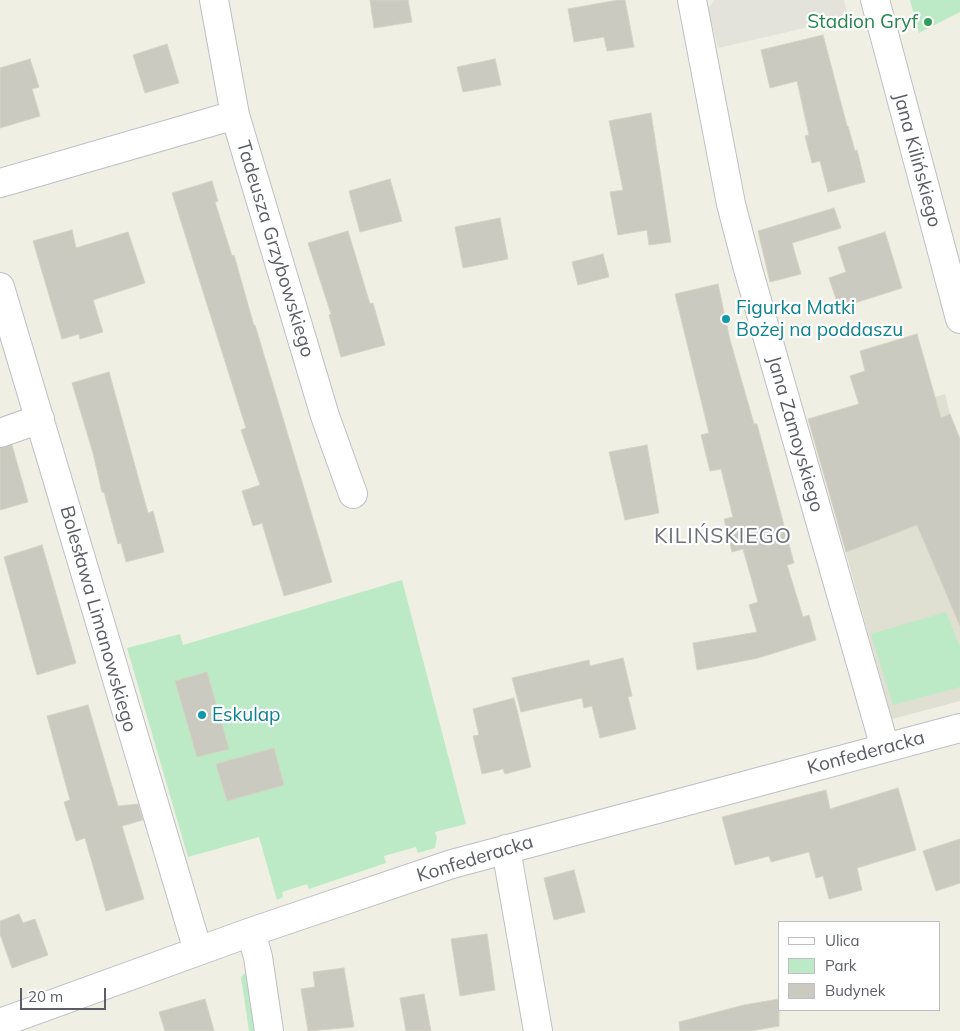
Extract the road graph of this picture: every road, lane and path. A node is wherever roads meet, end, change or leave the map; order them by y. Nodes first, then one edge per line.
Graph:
1 (214, 0) edge
2 (692, 0) edge
3 (875, 0) edge
4 (234, 116) junction
5 (0, 183) edge
6 (0, 287) edge
7 (960, 319) edge
8 (40, 419) junction
9 (0, 433) edge
10 (353, 494) dead end
11 (960, 728) edge
12 (885, 748) junction
13 (506, 849) junction
14 (251, 932) junction
15 (198, 951) junction
16 (0, 1023) edge
17 (269, 1031) edge
18 (538, 1031) edge

1 - 4 street, Tadeusza Grzybowskiego
2 - 12 street, Jana Zamoyskiego
3 - 7 street, Jana Kilińskiego
4 - 5 street
4 - 10 street, Tadeusza Grzybowskiego
6 - 8 street, Bolesława Limanowskiego
8 - 9 street
8 - 15 street, Bolesława Limanowskiego
11 - 12 street, Konfederacka
12 - 13 street, Konfederacka
13 - 14 street, Konfederacka
13 - 18 street
14 - 15 street, Konfederacka
14 - 17 street
15 - 16 street, Konfederacka

